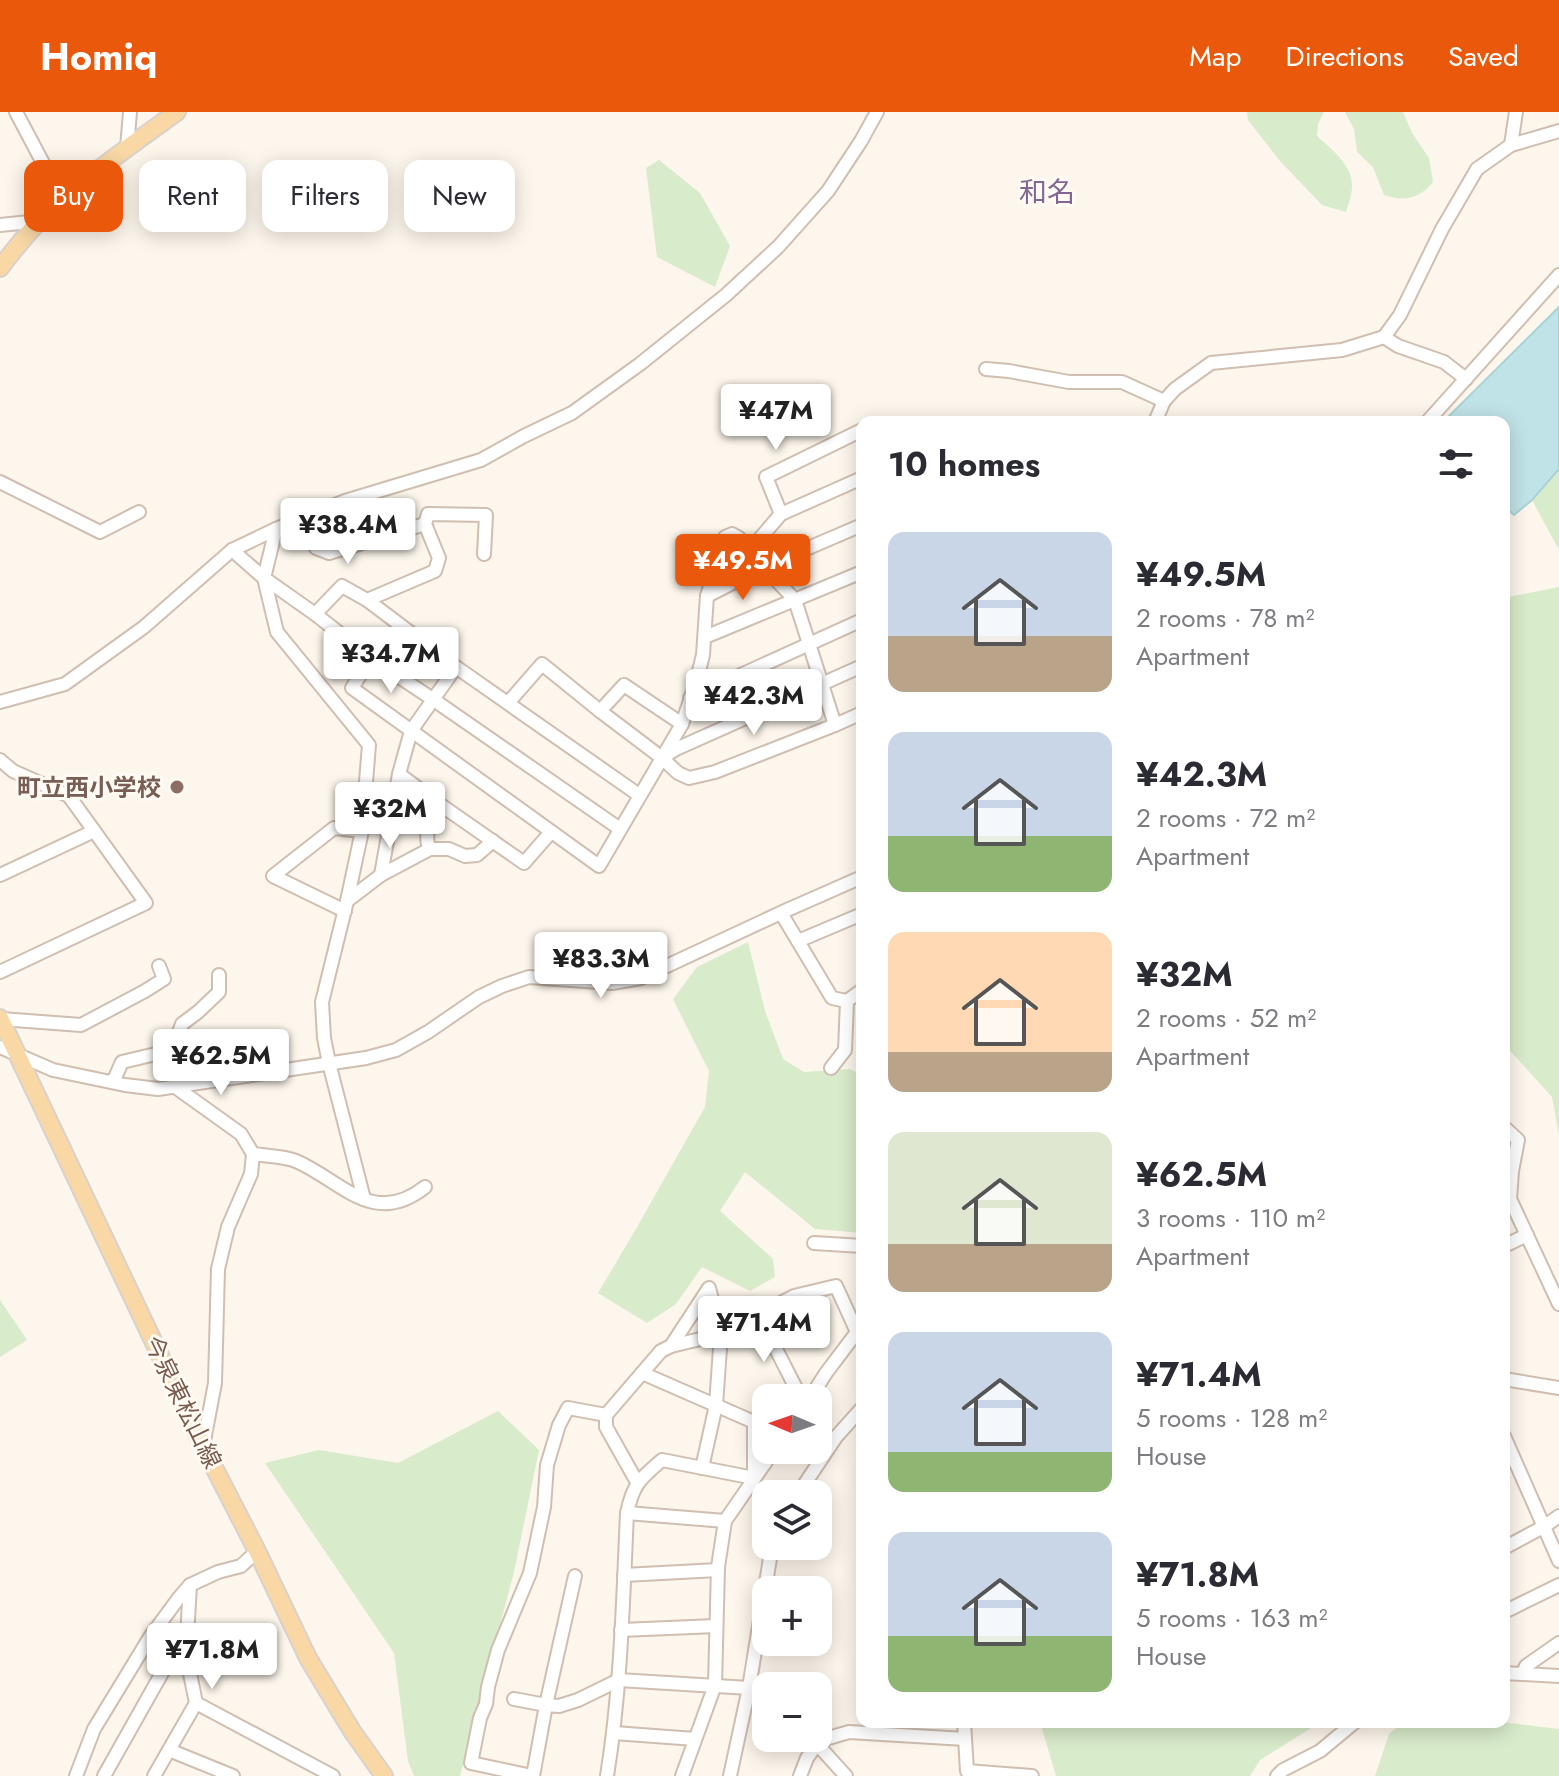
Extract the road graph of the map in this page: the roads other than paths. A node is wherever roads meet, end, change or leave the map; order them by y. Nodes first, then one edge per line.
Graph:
1 (16, 112) edge
2 (130, 112) edge
3 (177, 112) edge
4 (877, 112) edge
5 (1516, 112) edge
6 (1559, 131) edge
7 (1511, 145) junction
8 (127, 148) junction
9 (41, 160) edge
10 (112, 160) edge
11 (24, 223) edge
12 (0, 225) edge
13 (30, 232) edge
14 (0, 268) edge
15 (1559, 275) edge
16 (1384, 337) junction
17 (986, 369) dead end
18 (1466, 379) junction
19 (1164, 401) junction
20 (1158, 416) edge
21 (1432, 416) edge
22 (856, 433) edge
23 (856, 481) edge
24 (0, 482) edge
25 (139, 512) dead end
26 (781, 514) junction
27 (300, 519) junction
28 (425, 524) junction
29 (856, 528) edge
30 (276, 529) junction
31 (232, 550) junction
32 (750, 550) junction
33 (484, 554) dead end
34 (764, 567) junction
35 (856, 575) edge
36 (264, 578) junction
37 (707, 596) junction
38 (367, 600) junction
39 (795, 600) junction
40 (315, 614) junction
41 (856, 623) edge
42 (705, 637) junction
43 (810, 643) junction
44 (371, 658) junction
45 (456, 667) junction
46 (856, 669) edge
47 (822, 684) junction
48 (690, 698) junction
49 (434, 700) junction
50 (0, 702) edge
51 (508, 703) junction
52 (600, 711) junction
53 (856, 716) edge
54 (682, 724) junction
55 (835, 725) junction
56 (411, 731) junction
57 (662, 758) junction
58 (0, 760) edge
59 (13, 771) junction
60 (399, 774) junction
61 (0, 778) edge
62 (639, 795) junction
63 (438, 803) junction
64 (620, 829) junction
65 (94, 831) junction
66 (362, 831) junction
67 (551, 832) junction
68 (493, 841) junction
69 (430, 849) junction
70 (0, 875) edge
71 (381, 875) junction
72 (856, 880) edge
73 (346, 906) junction
74 (781, 913) junction
75 (856, 917) edge
76 (798, 941) junction
77 (159, 966) dead end
78 (0, 972) edge
79 (219, 975) dead end
80 (856, 994) edge
81 (847, 1001) junction
82 (0, 1018) edge
83 (0, 1047) edge
84 (18, 1056) junction
85 (329, 1063) junction
86 (831, 1068) dead end
87 (113, 1082) junction
88 (174, 1086) junction
89 (1510, 1133) edge
90 (253, 1154) junction
91 (425, 1187) dead end
92 (364, 1199) junction
93 (1510, 1199) edge
94 (1510, 1199) edge
95 (1527, 1235) junction
96 (814, 1243) dead end
97 (1510, 1243) edge
98 (856, 1246) edge
99 (1559, 1304) edge
100 (758, 1314) junction
101 (856, 1330) edge
102 (721, 1334) junction
103 (856, 1334) edge
104 (671, 1346) junction
105 (642, 1373) junction
106 (1510, 1380) edge
107 (794, 1384) edge
108 (819, 1384) edge
109 (1559, 1388) edge
110 (716, 1405) junction
111 (606, 1415) junction
112 (856, 1415) edge
113 (203, 1446) junction
114 (1510, 1449) edge
115 (764, 1464) edge
116 (702, 1468) junction
117 (754, 1478) junction
118 (807, 1480) edge
119 (637, 1482) junction
120 (627, 1513) junction
121 (1559, 1516) edge
122 (725, 1521) junction
123 (1545, 1526) junction
124 (1510, 1545) edge
125 (257, 1551) junction
126 (770, 1560) edge
127 (1559, 1561) edge
128 (718, 1570) junction
129 (624, 1575) junction
130 (575, 1576) dead end
131 (190, 1585) junction
132 (1559, 1585) edge
133 (1510, 1609) edge
134 (716, 1626) junction
135 (188, 1627) junction
136 (621, 1630) junction
137 (1559, 1643) edge
138 (1510, 1673) edge
139 (1523, 1673) junction
140 (1559, 1676) edge
141 (619, 1680) junction
142 (715, 1685) junction
143 (749, 1688) junction
144 (514, 1699) dead end
145 (196, 1703) junction
146 (546, 1705) junction
147 (964, 1728) edge
148 (1348, 1728) edge
149 (614, 1733) junction
150 (832, 1737) edge
151 (695, 1739) junction
152 (965, 1739) junction
153 (169, 1750) junction
154 (811, 1752) edge
155 (824, 1752) edge
156 (470, 1770) edge
157 (76, 1776) edge
158 (104, 1776) edge
159 (154, 1776) edge
160 (233, 1776) edge
161 (333, 1776) edge
162 (384, 1776) edge
163 (533, 1776) edge
164 (607, 1776) edge
165 (682, 1776) edge
166 (730, 1776) edge
167 (800, 1776) edge
168 (846, 1776) edge
169 (1032, 1776) edge
170 (1277, 1776) edge

1 - 9 street
2 - 8 street
3 - 8 main road
4 - 27 street
5 - 7 street
6 - 7 street
7 - 16 street
8 - 10 main road
11 - 12 street
13 - 14 main road
15 - 18 street
16 - 18 street
16 - 19 street
17 - 19 street
18 - 21 street
19 - 20 street
22 - 26 street
23 - 26 street
24 - 25 street
26 - 32 street
27 - 28 street
27 - 30 street
28 - 33 street
28 - 38 street
29 - 34 street
30 - 31 street
30 - 36 street
31 - 36 street
31 - 50 street
32 - 34 street
32 - 37 street
34 - 37 street
34 - 39 street
35 - 39 street
36 - 40 street
36 - 66 street
37 - 42 street
38 - 40 street
38 - 45 street
39 - 42 street
39 - 43 street
40 - 44 street
41 - 43 street
42 - 48 street
43 - 47 street
43 - 48 street
44 - 49 street
44 - 56 street
45 - 49 street
45 - 51 street
46 - 47 street
47 - 55 street
47 - 57 street
48 - 54 street
49 - 56 street
49 - 64 street
51 - 52 street
51 - 62 street
52 - 54 street
52 - 57 street
53 - 55 street
54 - 57 street
55 - 57 street
56 - 60 street
56 - 67 street
57 - 62 street
58 - 59 street
59 - 61 street
59 - 65 street
60 - 63 street
60 - 71 street
62 - 64 street
63 - 68 street
63 - 69 street
64 - 67 street
65 - 70 street
65 - 78 street
66 - 73 street
66 - 73 street
67 - 68 street
68 - 69 street
69 - 71 street
71 - 73 street
72 - 74 street
73 - 85 street
74 - 76 street
74 - 85 street
75 - 76 street
76 - 81 street
77 - 82 street
79 - 87 street
80 - 81 street
81 - 86 street
82 - 84 main road, 今泉東松山線
83 - 84 street
84 - 87 street
84 - 113 main road, 今泉東松山線
85 - 88 street
85 - 92 street
87 - 88 street
88 - 90 street
89 - 93 street
90 - 92 street
90 - 113 street
91 - 92 street
94 - 95 street
95 - 97 street
95 - 99 street
96 - 98 street
100 - 101 street
100 - 102 street
100 - 107 street
102 - 104 street
102 - 104 street
102 - 110 street
103 - 108 street
104 - 105 street
105 - 110 street
105 - 111 street
106 - 109 street
110 - 116 street
110 - 117 street
111 - 119 street
111 - 156 street
112 - 118 street
113 - 125 main road, 今泉東松山線
114 - 123 street
115 - 117 street
116 - 117 street
116 - 119 street
117 - 122 street
119 - 120 street
120 - 122 street
120 - 129 street
121 - 123 street
122 - 128 street
123 - 124 street
123 - 127 street
125 - 131 street
125 - 162 main road, 今泉東松山線
126 - 143 street
128 - 129 street
128 - 134 street
129 - 136 street
130 - 146 street
131 - 135 street
131 - 157 street
132 - 133 street
134 - 136 street
134 - 142 street
135 - 145 street
135 - 158 street
136 - 141 street
137 - 139 street
138 - 139 street
139 - 140 street
141 - 142 street
141 - 146 street
141 - 149 street
142 - 143 street
142 - 151 street
143 - 166 street
144 - 146 street
145 - 153 street
145 - 161 street
146 - 163 street
147 - 152 street
148 - 170 street
149 - 151 street
149 - 164 street
150 - 152 street
151 - 165 street
152 - 169 street
153 - 159 street
153 - 160 street
154 - 167 street
155 - 168 street
156 - 163 street

